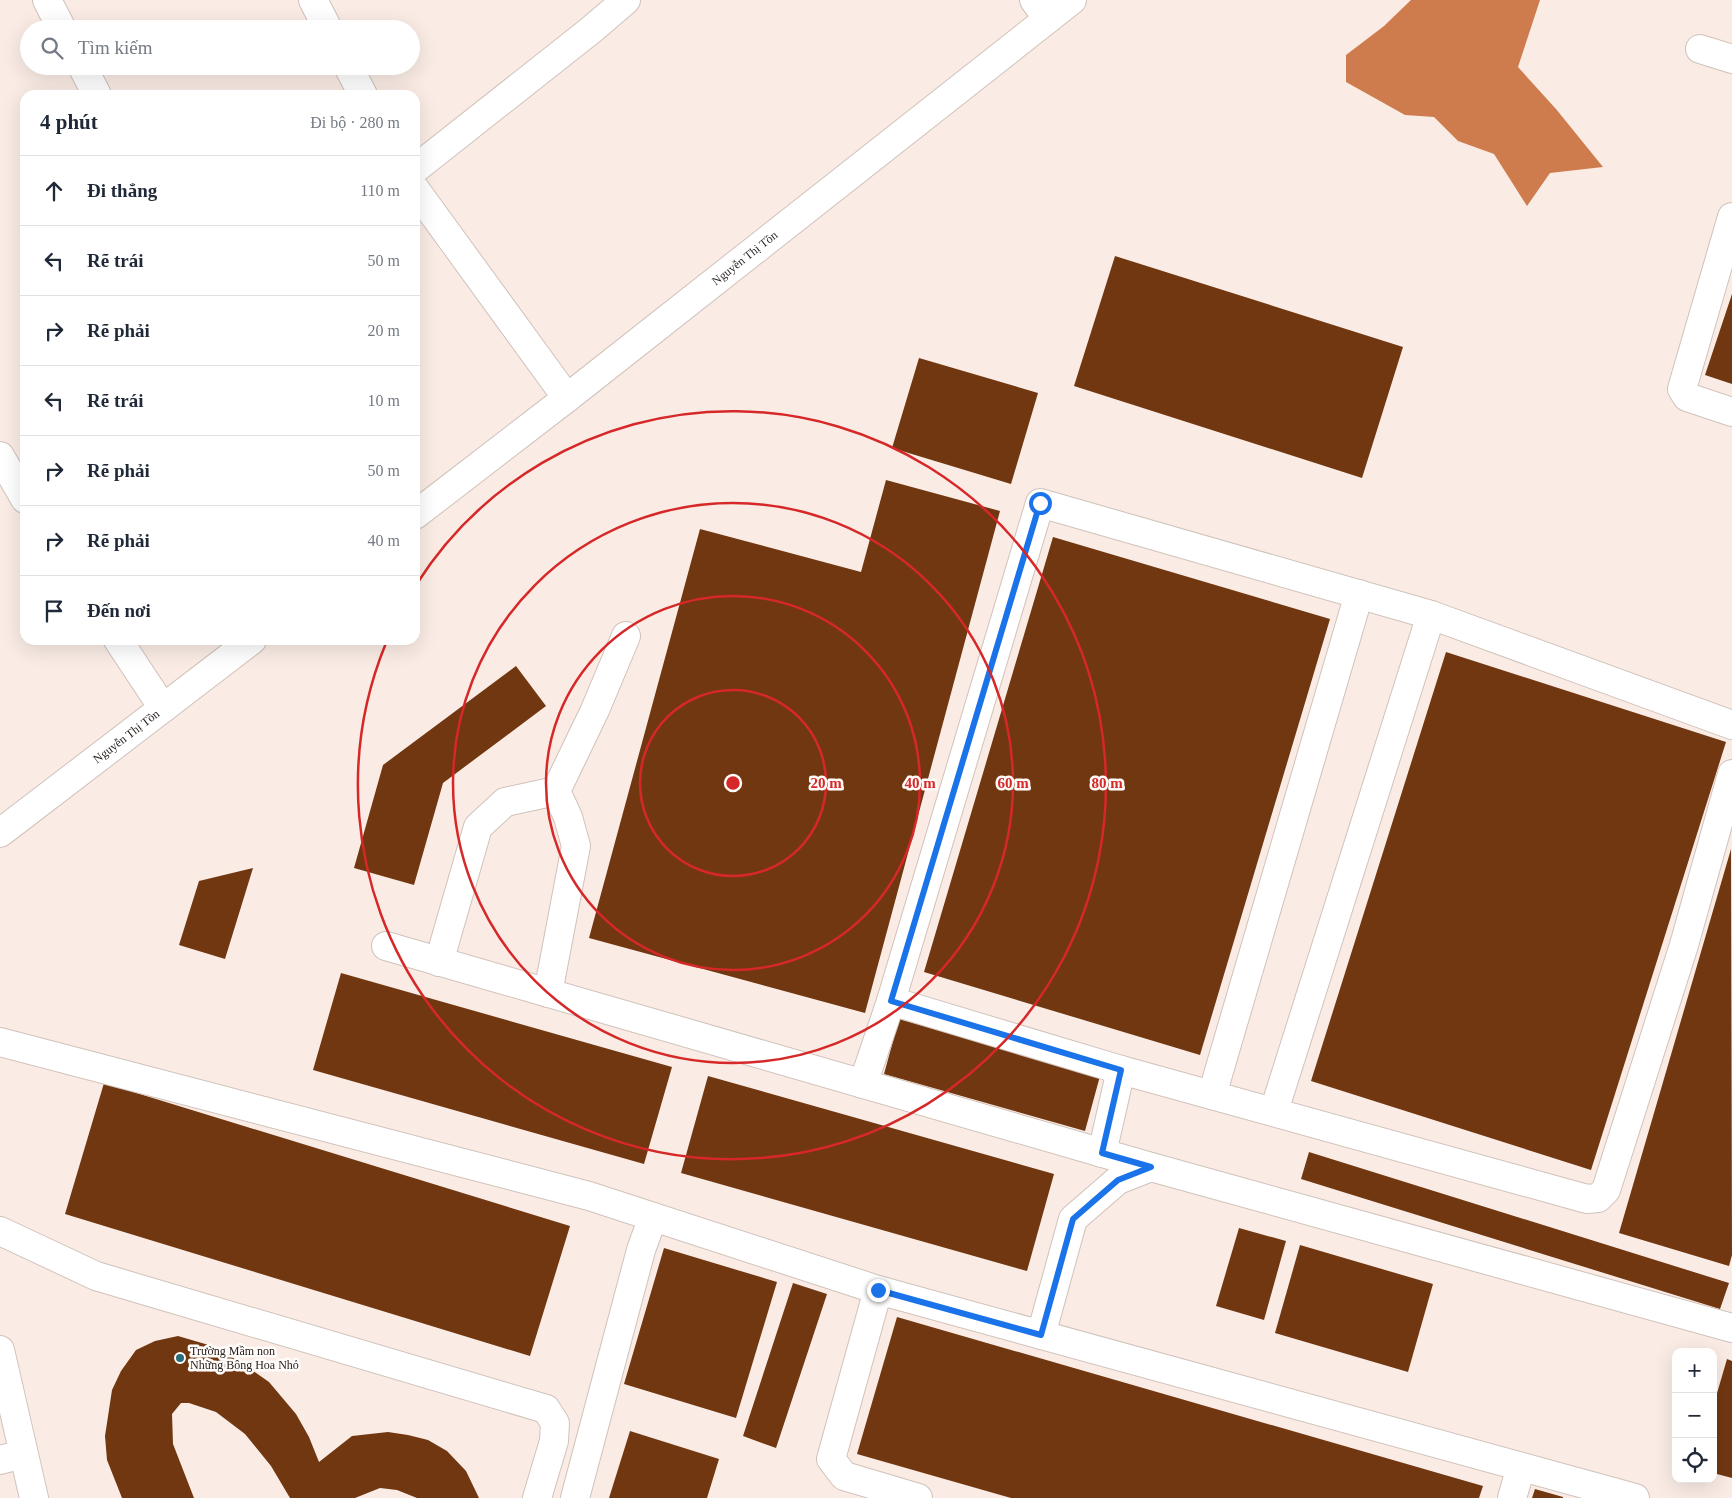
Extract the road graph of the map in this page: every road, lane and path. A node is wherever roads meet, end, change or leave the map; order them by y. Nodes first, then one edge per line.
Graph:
1 (47, 0) edge
2 (313, 0) edge
3 (1072, 0) edge
4 (622, 1) edge
5 (1041, 9) edge
6 (57, 20) edge
7 (323, 20) edge
8 (1700, 49) dead end
9 (1732, 59) edge
10 (87, 75) edge
11 (353, 75) edge
12 (95, 90) edge
13 (360, 90) edge
14 (420, 165) edge
15 (420, 196) edge
16 (1732, 217) edge
17 (567, 398) junction
18 (1732, 412) edge
19 (0, 456) edge
20 (16, 484) edge
21 (420, 511) edge
22 (1359, 594) junction
23 (1431, 615) junction
24 (626, 636) dead end
25 (121, 645) edge
26 (245, 645) edge
27 (163, 708) junction
28 (1732, 725) edge
29 (1732, 774) edge
30 (556, 791) junction
31 (0, 833) edge
32 (386, 946) dead end
33 (439, 962) junction
34 (548, 993) junction
35 (891, 1001) junction
36 (0, 1042) edge
37 (1121, 1070) junction
38 (864, 1084) junction
39 (1212, 1095) junction
40 (1274, 1112) junction
41 (1102, 1153) junction
42 (1151, 1167) junction
43 (653, 1217) junction
44 (0, 1231) edge
45 (878, 1290) junction
46 (1732, 1328) edge
47 (1041, 1335) junction
48 (0, 1350) edge
49 (12, 1457) edge
50 (1521, 1467) junction
51 (34, 1498) edge
52 (537, 1498) edge
53 (575, 1498) edge
54 (918, 1498) edge
55 (1512, 1498) edge
56 (1635, 1498) edge

1 - 6 street
2 - 7 street
3 - 5 street, Nguyễn Thị Tồn
4 - 14 street
5 - 17 street, Nguyễn Thị Tồn
8 - 9 street
10 - 12 street
11 - 13 street
15 - 17 street
16 - 18 street
17 - 21 street, Nguyễn Thị Tồn
19 - 20 street
22 - 23 street
22 - 35 street
22 - 39 street
23 - 28 street
23 - 40 street
24 - 30 street
25 - 27 street
26 - 27 street, Nguyễn Thị Tồn
27 - 31 street, Nguyễn Thị Tồn
29 - 40 street
30 - 33 street
30 - 34 street
32 - 33 street
33 - 34 street
34 - 38 street
35 - 37 street
35 - 38 street
36 - 43 street
37 - 39 street
37 - 41 street
38 - 41 street
39 - 40 street
41 - 42 street
42 - 46 street
42 - 47 street
43 - 45 street
43 - 53 street
44 - 52 street
45 - 47 street
45 - 54 street
47 - 50 street
48 - 49 street
49 - 51 street
50 - 55 street
50 - 56 street

